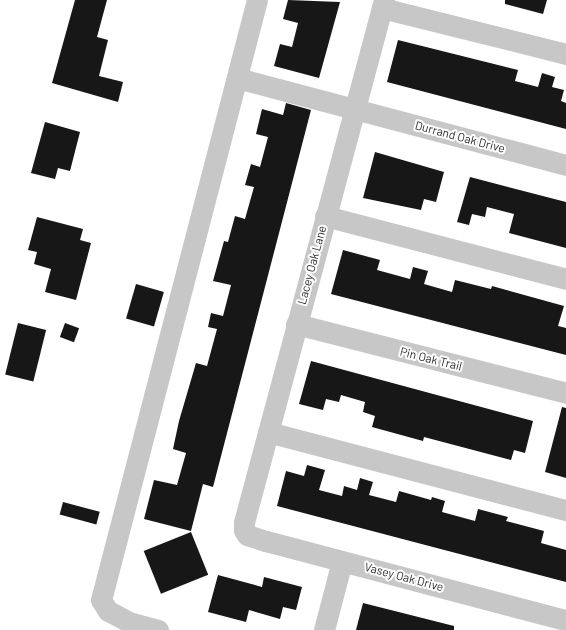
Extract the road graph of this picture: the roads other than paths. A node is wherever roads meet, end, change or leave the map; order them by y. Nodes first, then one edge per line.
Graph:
1 (257, 0) edge
2 (383, 4) edge
3 (566, 54) edge
4 (237, 78) junction
5 (354, 108) junction
6 (566, 165) edge
7 (325, 216) junction
8 (566, 279) edge
9 (296, 324) junction
10 (566, 393) edge
11 (268, 432) junction
12 (566, 510) edge
13 (244, 530) joint
14 (342, 561) junction
15 (566, 620) edge
16 (158, 630) edge
17 (324, 630) edge

1 - 4 street
2 - 3 street
2 - 5 street, Lacey Oak Lane
4 - 5 street, Durrand Oak Drive
4 - 16 street
5 - 6 street, Durrand Oak Drive
5 - 7 street, Lacey Oak Lane
7 - 8 street
7 - 9 street, Lacey Oak Lane
9 - 10 street, Pin Oak Trail
9 - 11 street, Lacey Oak Lane
11 - 12 street
11 - 13 street, Lacey Oak Lane
13 - 14 street, Vasey Oak Drive
14 - 15 street, Vasey Oak Drive
14 - 17 street

